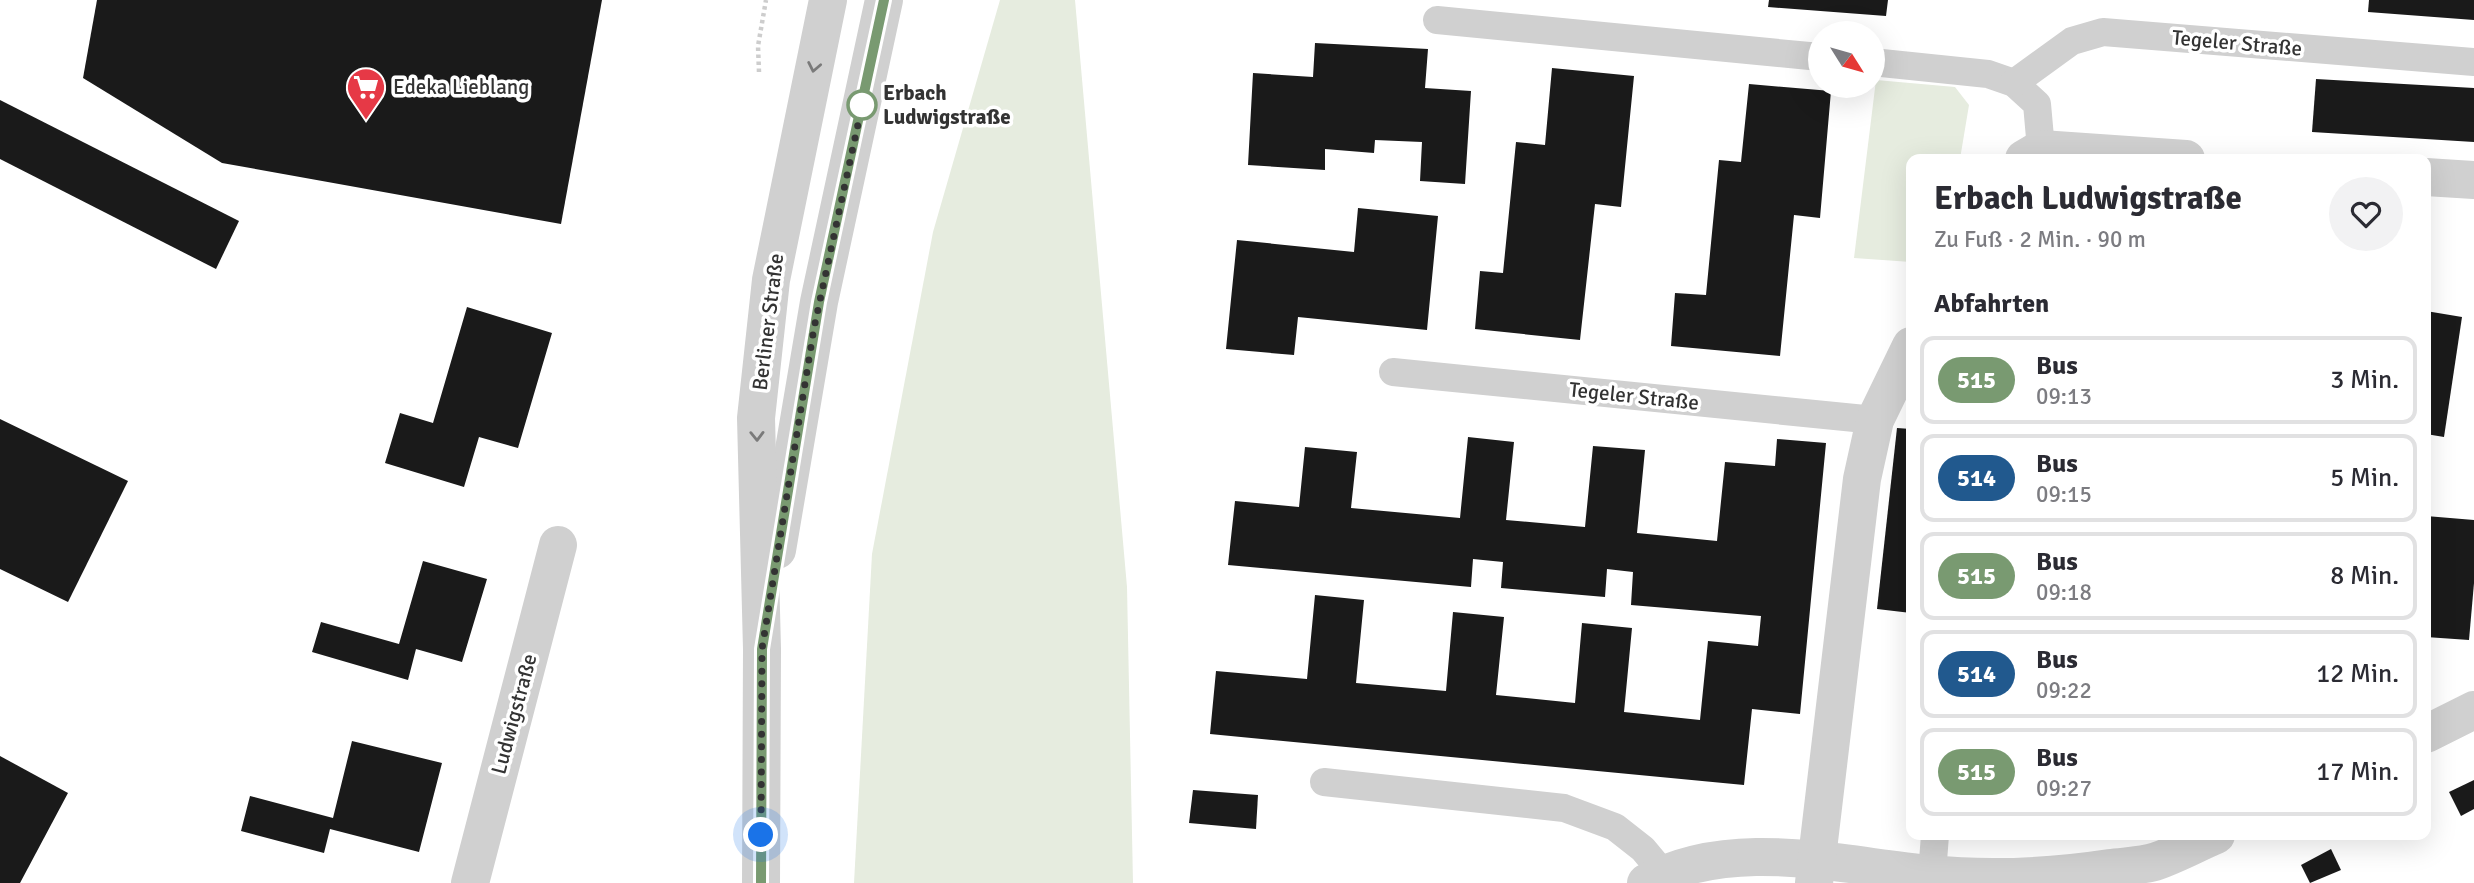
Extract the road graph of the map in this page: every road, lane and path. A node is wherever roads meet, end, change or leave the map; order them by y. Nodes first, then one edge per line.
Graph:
1 (828, 0) edge
2 (884, 0) edge
3 (1437, 20) dead end
4 (1808, 56) edge
5 (2474, 62) edge
6 (1885, 63) edge
7 (2014, 83) junction
8 (2033, 154) edge
9 (2431, 177) edge
10 (2474, 180) edge
11 (1906, 356) edge
12 (1393, 372) dead end
13 (1875, 420) junction
14 (558, 545) dead end
15 (762, 649) junction
16 (2474, 710) edge
17 (2431, 732) edge
18 (1324, 782) dead end
19 (1935, 840) edge
20 (2205, 840) edge
21 (1815, 872) edge
22 (1932, 874) junction
23 (1655, 878) edge
24 (470, 883) edge
25 (761, 883) edge

1 -> 15 street, Berliner Straße
2 - 15 street, Berliner Straße
3 - 4 lane
5 - 7 lane, Tegeler Straße
6 - 7 lane
7 - 8 lane
9 - 10 street
11 - 13 street
12 - 13 lane, Tegeler Straße
13 - 21 street
14 - 24 street, Ludwigstraße
15 - 25 street, Berliner Straße
16 - 17 street
18 - 23 lane
19 - 22 lane
20 - 22 street
21 - 22 street
21 - 23 street

